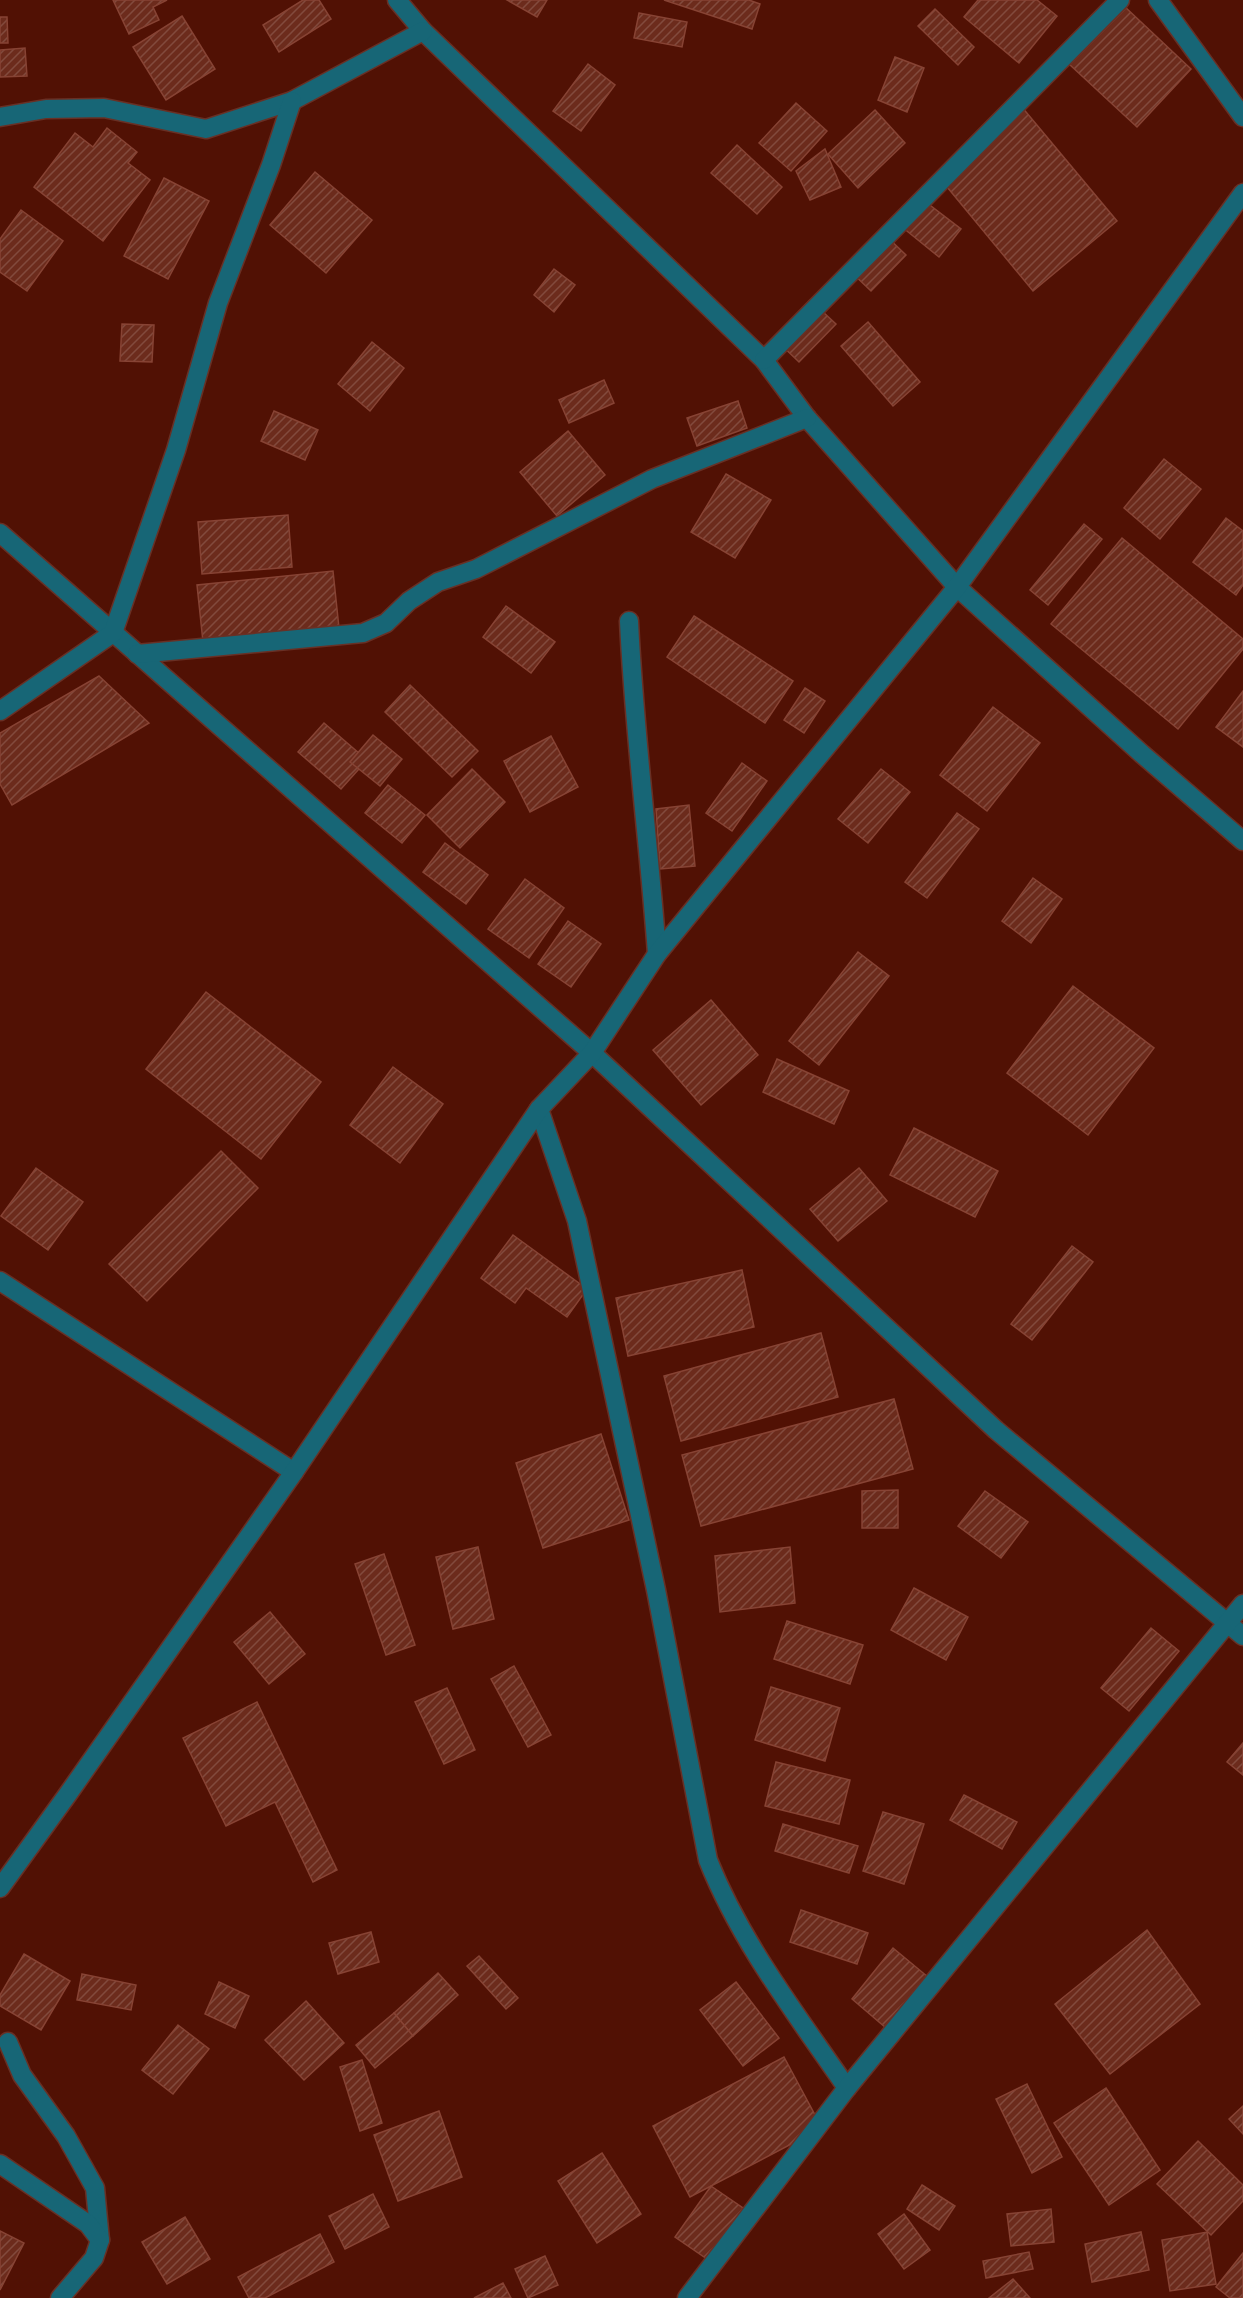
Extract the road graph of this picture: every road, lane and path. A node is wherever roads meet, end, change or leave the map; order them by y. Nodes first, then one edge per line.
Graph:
1 (397, 0) edge
2 (1120, 0) edge
3 (1158, 0) edge
4 (423, 31) junction
5 (292, 101) junction
6 (0, 117) edge
7 (1243, 117) edge
8 (1243, 193) edge
9 (764, 360) junction
10 (807, 418) junction
11 (0, 533) edge
12 (957, 587) junction
13 (629, 621) dead end
14 (113, 633) junction
15 (137, 654) junction
16 (0, 711) edge
17 (1243, 841) edge
18 (657, 954) junction
19 (592, 1053) junction
20 (539, 1109) junction
21 (0, 1281) edge
22 (294, 1472) junction
23 (1243, 1604) edge
24 (1227, 1625) junction
25 (1243, 1636) edge
26 (0, 1888) edge
27 (8, 2042) dead end
28 (847, 2088) junction
29 (0, 2164) edge
30 (100, 2240) junction
31 (60, 2298) edge
32 (687, 2298) edge

1 - 4 street
2 - 9 street
3 - 7 street
4 - 5 street
4 - 9 street
5 - 6 street
5 - 14 street
8 - 12 street
9 - 10 street
10 - 12 street
10 - 15 street
11 - 14 street
12 - 17 street
12 - 18 street
13 - 18 street
14 - 15 street
14 - 16 street
15 - 19 street
18 - 19 street
19 - 20 street
19 - 24 street
20 - 22 street
20 - 28 street
21 - 22 street
22 - 26 street
23 - 24 street
24 - 25 street
24 - 28 street
27 - 30 street
28 - 32 street
29 - 30 street
30 - 31 street

